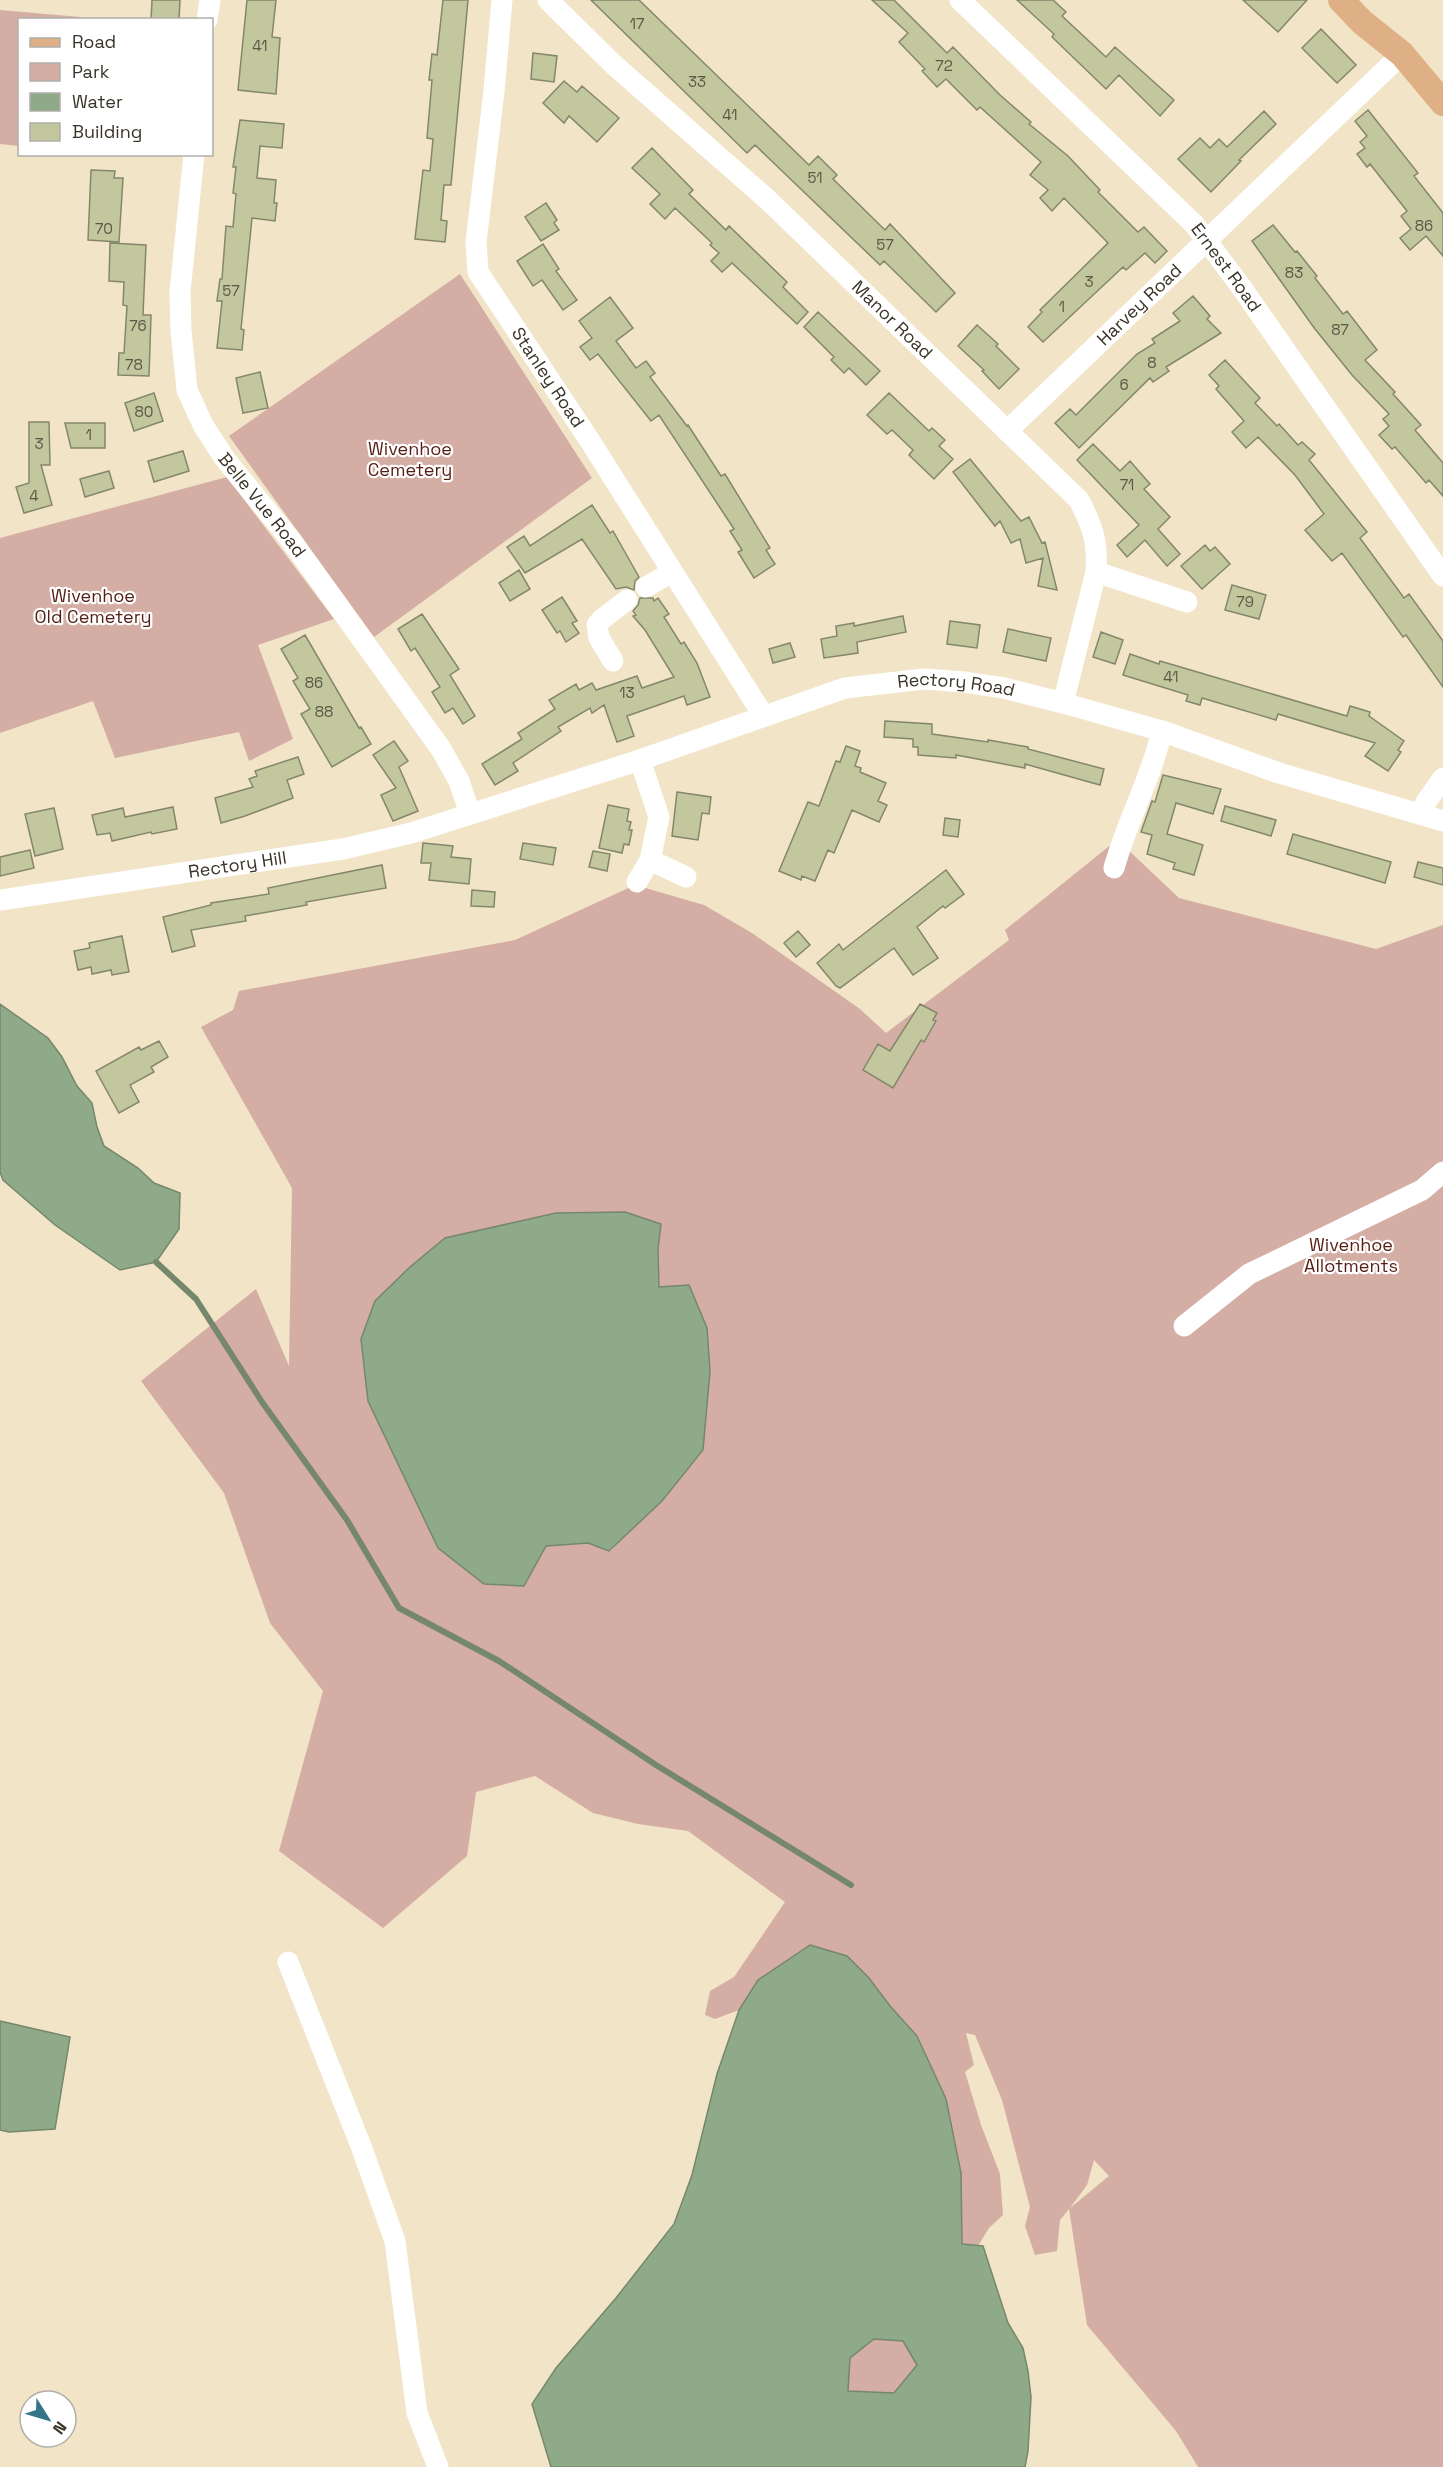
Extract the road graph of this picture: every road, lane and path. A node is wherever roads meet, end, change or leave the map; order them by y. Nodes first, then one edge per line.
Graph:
1 (210, 0) edge
2 (502, 0) edge
3 (548, 0) edge
4 (960, 0) edge
5 (1341, 0) edge
6 (207, 18) edge
7 (1402, 54) junction
8 (1443, 103) edge
9 (194, 156) edge
10 (1208, 241) junction
11 (1007, 431) junction
12 (672, 572) junction
13 (1096, 572) junction
14 (1443, 576) edge
15 (646, 588) dead end
16 (627, 600) dead end
17 (1187, 602) dead end
18 (613, 661) dead end
19 (1063, 703) junction
20 (763, 715) junction
21 (1162, 731) junction
22 (640, 760) junction
23 (1443, 778) edge
24 (470, 814) junction
25 (1422, 814) junction
26 (1443, 821) edge
27 (650, 860) junction
28 (1114, 868) dead end
29 (686, 878) dead end
30 (637, 882) dead end
31 (0, 900) edge
32 (1443, 1172) edge
33 (1184, 1326) dead end
34 (288, 1962) dead end
35 (438, 2467) edge

1 - 6 street
2 - 12 street, Stanley Road
3 - 11 street, Manor Road
4 - 10 street, Ernest Road
5 - 7 main road
7 - 8 main road
7 - 10 street, Harvey Road
9 - 24 street, Belle Vue Road
10 - 11 street, Harvey Road
10 - 14 street, Ernest Road
11 - 13 street, Manor Road
12 - 15 street
12 - 20 street, Stanley Road
13 - 17 street
13 - 19 street, Manor Road
16 - 18 street
19 - 20 street, Rectory Road
19 - 21 street, Rectory Road
20 - 22 street, Rectory Road
21 - 25 street, Rectory Road
21 - 28 street
22 - 24 street, Rectory Road
22 - 27 street
23 - 25 street
24 - 31 street, Rectory Hill
25 - 26 street, Rectory Road
27 - 29 street
27 - 30 street
32 - 33 street
34 - 35 street

